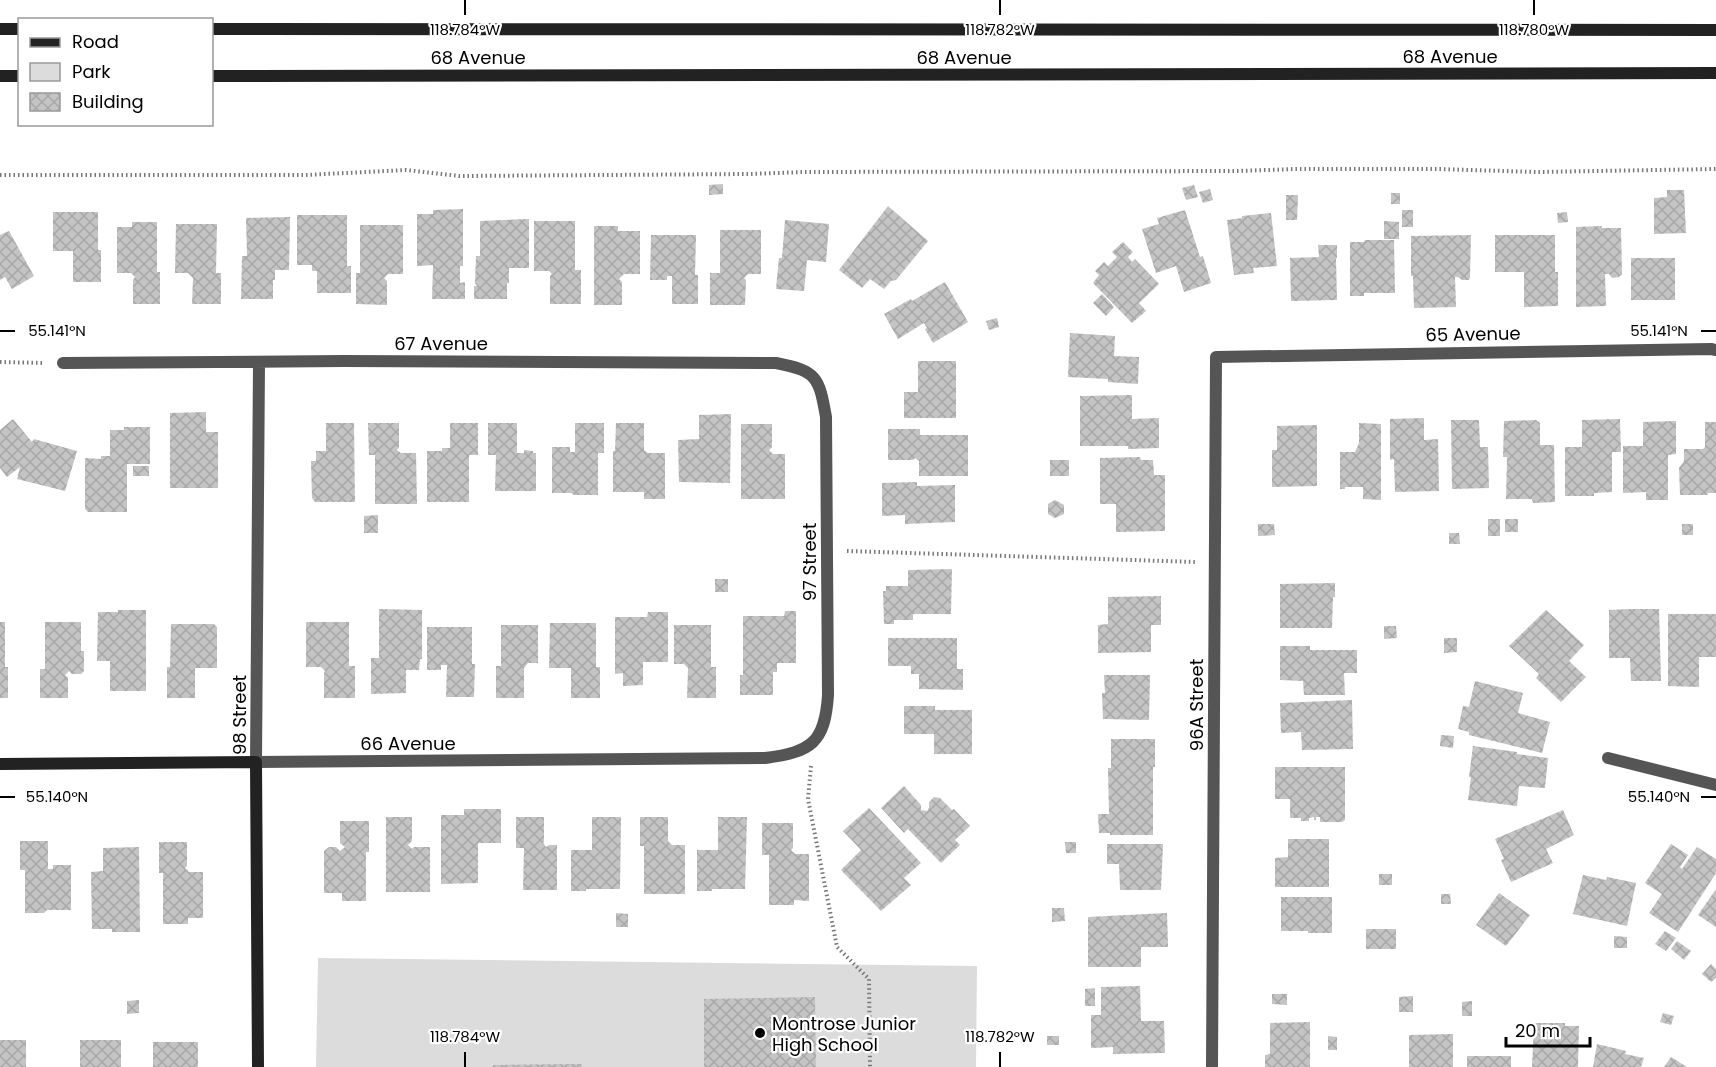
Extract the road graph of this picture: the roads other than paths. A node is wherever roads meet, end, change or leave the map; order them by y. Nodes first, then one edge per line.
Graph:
1 (0, 29) edge
2 (18, 29) edge
3 (213, 29) edge
4 (1716, 30) edge
5 (1716, 74) edge
6 (0, 76) edge
7 (18, 76) edge
8 (213, 76) edge
9 (1716, 350) edge
10 (1230, 356) joint
11 (63, 363) road end
12 (259, 363) junction
13 (815, 378) joint
14 (813, 744) joint
15 (1608, 758) dead end
16 (256, 762) junction
17 (0, 764) edge
18 (1716, 785) edge
19 (258, 1067) edge
20 (1212, 1067) edge

1 - 2 main road
3 - 4 main road, 68 Avenue
5 - 8 main road, 68 Avenue
6 - 7 main road
9 - 10 street, 65 Avenue
10 - 20 street, 96A Street
11 - 12 street, 67 Avenue
12 - 13 street, 67 Avenue
12 - 16 street, 98 Street
13 - 14 street, 97 Street
14 - 16 street, 66 Avenue
15 - 18 street
16 - 17 main road, 66 Avenue
16 - 19 main road, 98 Street

